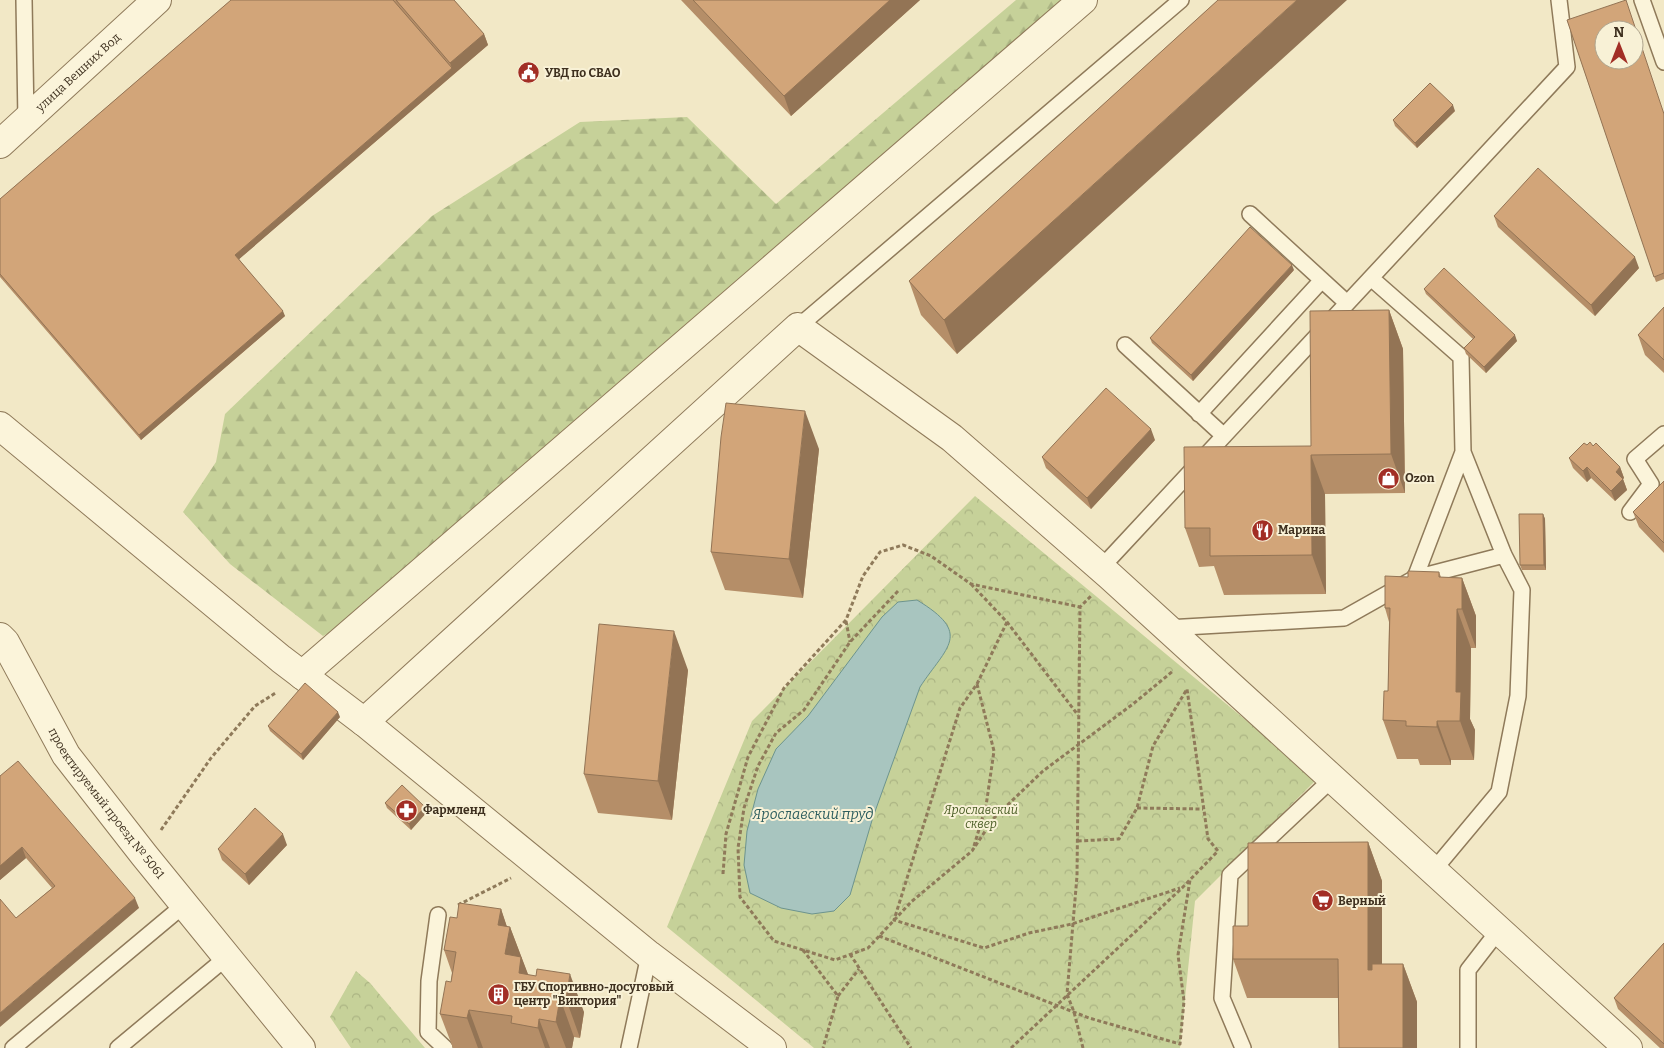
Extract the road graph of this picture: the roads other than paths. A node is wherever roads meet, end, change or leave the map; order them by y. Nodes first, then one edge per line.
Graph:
1 (24, 0) edge
2 (157, 0) edge
3 (1083, 0) edge
4 (1182, 0) edge
5 (1559, 0) edge
6 (1642, 0) edge
7 (1664, 62) edge
8 (26, 121) junction
9 (0, 144) edge
10 (1250, 214) dead end
11 (1370, 278) junction
12 (1322, 280) junction
13 (1347, 303) junction
14 (798, 327) junction
15 (1125, 346) dead end
16 (1199, 414) junction
17 (0, 426) edge
18 (1664, 434) edge
19 (1224, 436) junction
20 (1463, 452) junction
21 (1630, 512) dead end
22 (1504, 555) junction
23 (1106, 572) junction
24 (1415, 578) junction
25 (1166, 628) junction
26 (0, 637) edge
27 (302, 675) junction
28 (364, 722) junction
29 (1332, 779) junction
30 (1433, 871) junction
31 (184, 905) junction
32 (438, 915) road end
33 (1499, 930) junction
34 (649, 955) junction
35 (227, 957) junction
36 (12, 1048) edge
37 (118, 1048) edge
38 (301, 1048) edge
39 (445, 1048) edge
40 (629, 1048) edge
41 (772, 1048) edge
42 (1244, 1048) edge
43 (1468, 1048) edge
44 (1628, 1048) edge

1 - 8 lane
2 - 8 street, улица Вешних Вод
3 - 27 street
4 - 14 lane
5 - 11 lane
6 - 7 lane
8 - 9 street, улица Вешних Вод
10 - 12 lane
11 - 13 lane
11 - 20 lane
12 - 13 lane
12 - 16 lane
13 - 19 lane
14 - 23 street
14 - 28 street
15 - 16 lane
16 - 19 lane
17 - 27 street
18 - 21 lane
19 - 23 lane
20 - 22 lane
20 - 24 lane
22 - 24 lane
22 - 30 lane
23 - 25 street
24 - 25 lane
25 - 29 street
26 - 31 street, проектируемый проезд № 5061
27 - 28 street
28 - 34 street
29 - 30 street
29 - 42 lane
30 - 33 street
31 - 35 street, проектируемый проезд № 5061
31 - 36 lane
32 - 39 lane
33 - 43 lane
33 - 44 street
34 - 40 lane
34 - 41 street
35 - 37 lane
35 - 38 street, проектируемый проезд № 5061

